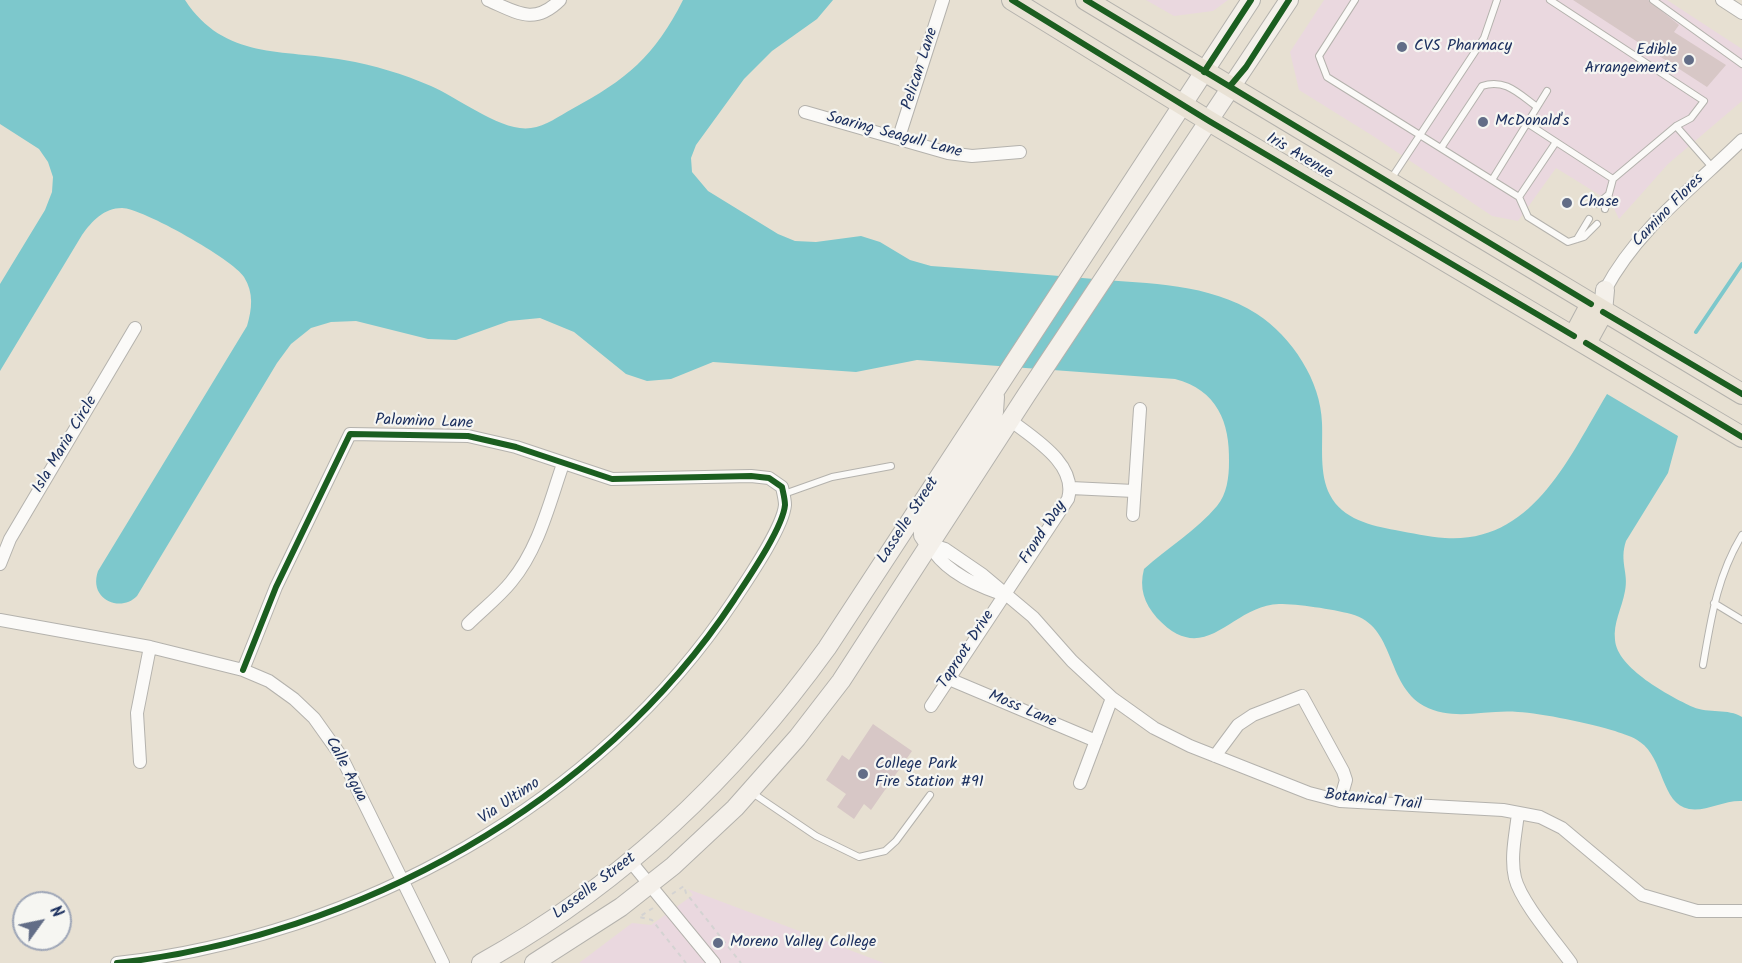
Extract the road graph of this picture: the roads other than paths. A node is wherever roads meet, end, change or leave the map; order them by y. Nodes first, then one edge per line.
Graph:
1 (488, 0) edge
2 (560, 0) edge
3 (944, 0) edge
4 (1012, 0) edge
5 (1086, 0) edge
6 (1251, 0) edge
7 (1289, 0) edge
8 (1355, 0) edge
9 (1497, 0) edge
10 (1550, 0) edge
11 (1653, 0) edge
12 (1722, 0) edge
13 (1742, 13) edge
14 (1742, 64) edge
15 (1204, 72) junction
16 (1230, 86) junction
17 (1547, 91) dead end
18 (1184, 104) junction
19 (1537, 107) junction
20 (805, 112) dead end
21 (1209, 121) junction
22 (1527, 123) junction
23 (1676, 126) junction
24 (1419, 134) junction
25 (899, 137) junction
26 (1742, 140) edge
27 (1556, 142) junction
28 (1441, 148) junction
29 (1020, 152) dead end
30 (1712, 167) junction
31 (1613, 179) junction
32 (1492, 180) junction
33 (1389, 182) junction
34 (1608, 195) junction
35 (1519, 197) junction
36 (1597, 204) dead end
37 (1605, 209) dead end
38 (1588, 219) dead end
39 (1597, 224) dead end
40 (1577, 240) junction
41 (1605, 290) joint
42 (1597, 308) junction
43 (135, 328) dead end
44 (1580, 339) junction
45 (995, 389) junction
46 (1742, 394) edge
47 (1140, 410) dead end
48 (1010, 420) junction
49 (1742, 437) edge
50 (563, 464) junction
51 (891, 465) dead end
52 (1071, 488) junction
53 (782, 490) junction
54 (1134, 491) junction
55 (1133, 515) dead end
56 (1741, 539) edge
57 (929, 544) junction
58 (0, 564) edge
59 (1004, 594) junction
60 (1714, 603) junction
61 (0, 620) edge
62 (1742, 620) edge
63 (468, 624) dead end
64 (150, 648) junction
65 (1703, 665) dead end
66 (243, 670) junction
67 (949, 679) junction
68 (1112, 698) junction
69 (932, 706) dead end
70 (1096, 741) junction
71 (1215, 756) junction
72 (140, 762) dead end
73 (1080, 783) dead end
74 (751, 792) junction
75 (930, 795) dead end
76 (1340, 801) junction
77 (1518, 813) junction
78 (632, 862) junction
79 (401, 881) junction
80 (650, 884) junction
81 (1742, 911) edge
82 (117, 963) edge
83 (442, 963) edge
84 (481, 963) edge
85 (534, 963) edge
86 (714, 963) edge
87 (1571, 963) edge

1 - 2 street
3 - 25 street, Pelican Lane
4 - 18 main road, Iris Avenue
5 - 15 main road, Iris Avenue
6 - 15 main road, Lasselle Street
7 - 16 main road, Lasselle Street
8 - 24 lane
9 - 24 lane
10 - 23 lane
11 - 14 lane
12 - 13 street
15 - 16 main road, Iris Avenue
15 - 18 main road, Lasselle Street
16 - 21 main road, Lasselle Street
16 - 33 main road, Iris Avenue
17 - 19 lane
18 - 21 main road, Iris Avenue
18 - 45 main road, Lasselle Street
19 - 22 lane
19 - 28 lane
20 - 25 street, Soaring Seagull Lane
21 - 44 main road, Iris Avenue
21 - 48 main road, Lasselle Street
22 - 27 lane
22 - 32 lane
23 - 30 lane
23 - 31 lane
24 - 28 lane
24 - 33 lane
25 - 29 street, Soaring Seagull Lane
26 - 30 street, Camino Flores
27 - 31 lane
27 - 35 lane
28 - 32 lane
30 - 41 street, Camino Flores
31 - 34 lane
32 - 35 lane
33 - 42 main road, Iris Avenue
34 - 36 lane
34 - 37 lane
35 - 40 lane
38 - 40 lane
39 - 40 lane
41 - 42 main road, Camino Flores
42 - 44 main road
42 - 46 main road, Iris Avenue
43 - 58 street, Isla Maria Circle
44 - 49 main road, Iris Avenue
45 - 57 main road
45 - 78 main road, Lasselle Street
47 - 54 street
48 - 52 street, Frond Way
48 - 57 main road, Lasselle Street
50 - 53 street, Palomino Lane
50 - 63 street
50 - 66 street, Palomino Lane
51 - 53 lane
52 - 54 street
52 - 59 street, Frond Way
53 - 79 street, Via Ultimo
54 - 55 street
56 - 60 lane
57 - 59 street, Botanical Trail
57 - 74 main road, Lasselle Street
59 - 67 street, Taproot Drive
59 - 68 street, Botanical Trail
60 - 62 lane
60 - 65 lane
61 - 64 street, Calle Agua
64 - 66 street, Calle Agua
64 - 72 street
66 - 79 street, Calle Agua
67 - 69 street, Taproot Drive
67 - 70 street, Moss Lane
68 - 70 street
68 - 71 street, Botanical Trail
70 - 73 street
71 - 76 street, Botanical Trail
71 - 76 street
74 - 75 lane
74 - 80 main road, Lasselle Street
76 - 77 street, Botanical Trail
77 - 81 street, Botanical Trail
77 - 87 street
78 - 80 street
78 - 84 main road, Lasselle Street
79 - 82 street, Via Ultimo
79 - 83 street, Calle Agua
80 - 85 main road, Lasselle Street
80 - 86 street

